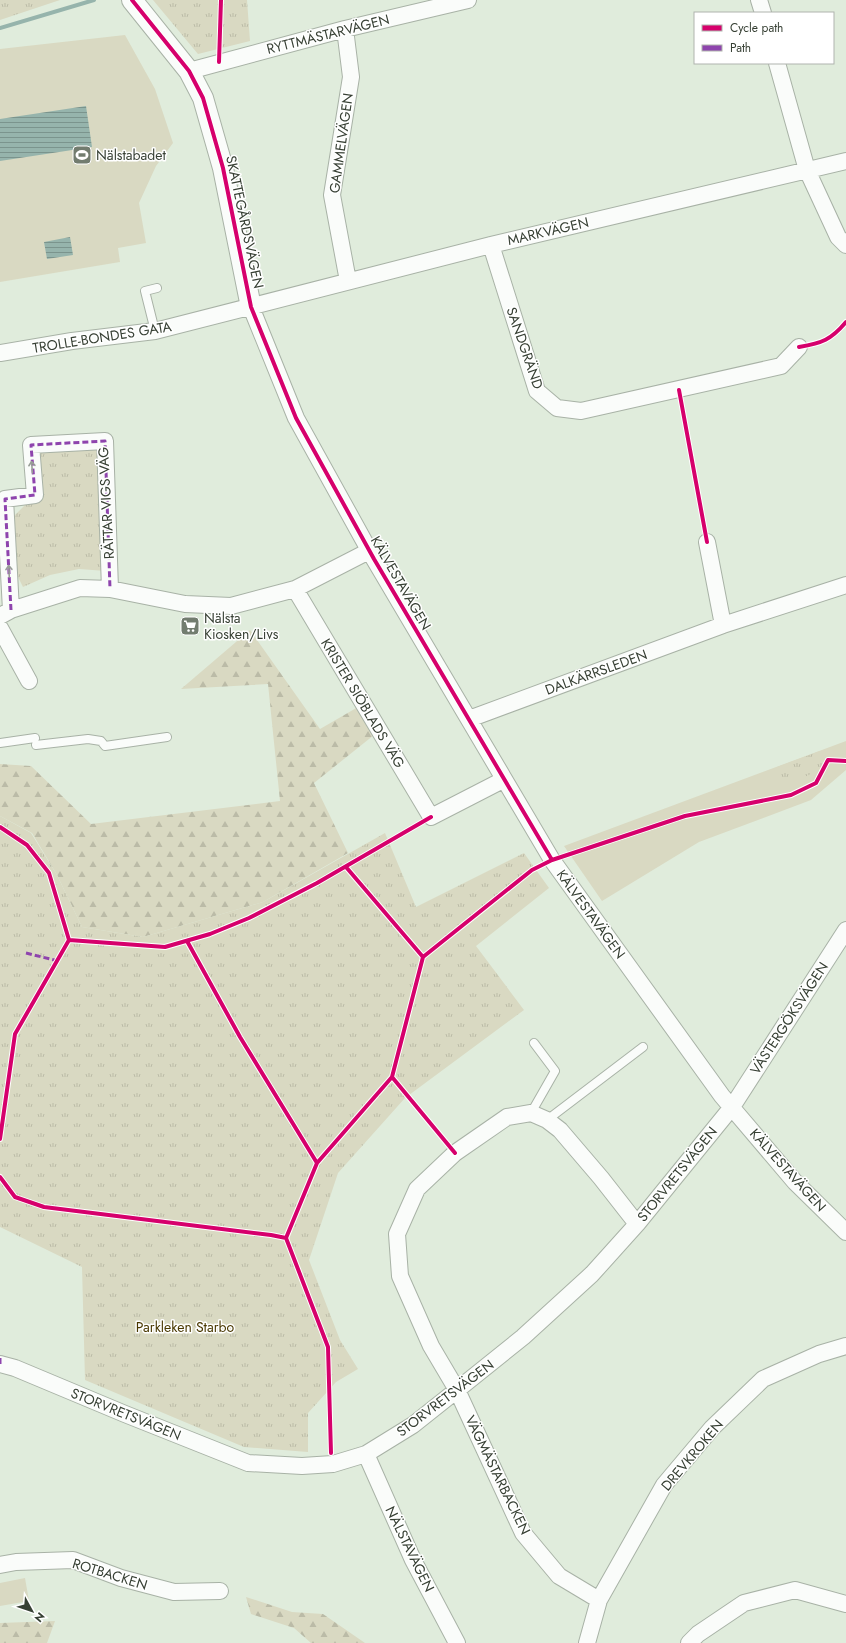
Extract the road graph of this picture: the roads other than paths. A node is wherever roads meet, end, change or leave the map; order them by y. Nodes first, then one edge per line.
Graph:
1 (132, 0) edge
2 (468, 0) edge
3 (759, 0) edge
4 (763, 12) edge
5 (345, 29) junction
6 (777, 64) edge
7 (189, 71) junction
8 (846, 160) edge
9 (807, 170) junction
10 (491, 245) junction
11 (846, 245) edge
12 (348, 281) junction
13 (157, 288) dead end
14 (251, 307) junction
15 (155, 331) junction
16 (799, 347) dead end
17 (0, 353) edge
18 (707, 542) dead end
19 (369, 551) junction
20 (846, 585) edge
21 (110, 589) junction
22 (295, 589) junction
23 (6, 613) edge
24 (723, 625) junction
25 (0, 628) edge
26 (29, 681) dead end
27 (469, 719) junction
28 (167, 737) dead end
29 (0, 743) edge
30 (503, 780) junction
31 (846, 930) edge
32 (534, 1043) dead end
33 (643, 1047) dead end
34 (732, 1106) junction
35 (531, 1113) junction
36 (547, 1120) junction
37 (637, 1224) junction
38 (846, 1232) edge
39 (846, 1346) edge
40 (0, 1358) edge
41 (0, 1364) edge
42 (457, 1390) junction
43 (366, 1454) junction
44 (0, 1565) edge
45 (220, 1591) dead end
46 (599, 1600) junction
47 (846, 1604) edge
48 (457, 1643) edge
49 (587, 1643) edge
50 (688, 1643) edge

1 - 7 street, SKATTEGÅRDSVÄGEN
2 - 5 street, RYTTMÄSTARVÄGEN
3 - 4 street
5 - 7 street, RYTTMÄSTARVÄGEN
5 - 12 street, GAMMELVÄGEN
6 - 9 street
7 - 14 street, SKATTEGÅRDSVÄGEN
8 - 9 street, MARKVÄGEN
9 - 10 street, MARKVÄGEN
9 - 11 street
10 - 12 street, MARKVÄGEN
10 - 16 street, SANDGRÄND
12 - 14 street, MARKVÄGEN
13 - 15 lane
14 - 15 street, TROLLE-BONDES GATA
14 - 19 street, KÄLVESTAVÄGEN
15 - 17 street, TROLLE-BONDES GATA
18 - 24 street
19 - 22 street, RÄTTAR VIGS VÄG
19 - 27 street, KÄLVESTAVÄGEN
20 - 24 street, DALKÄRRSLEDEN
21 - 22 street, RÄTTAR VIGS VÄG
21 - 23 street, RÄTTAR VIGS VÄG
23 -> 21 street, RÄTTAR VIGS VÄG
22 - 30 street, KRISTER SIÖBLADS VÄG
24 - 27 street, DALKÄRRSLEDEN
25 - 26 street
27 - 30 street, KÄLVESTAVÄGEN
28 - 29 lane
30 - 34 street, KÄLVESTAVÄGEN
31 - 34 street, VÄSTERGÖKSVÄGEN
32 - 35 lane
33 - 36 lane
34 - 37 street, STORVRETSVÄGEN
34 - 38 street, KÄLVESTAVÄGEN
35 - 36 street
35 - 42 street, VÄGMÄSTARBACKEN
36 - 37 street
37 - 42 street, STORVRETSVÄGEN
39 - 46 street, DREVKROKEN
40 - 41 street, STORVRETSVÄGEN
41 - 43 street, STORVRETSVÄGEN
42 - 43 street, STORVRETSVÄGEN
42 - 46 street, VÄGMÄSTARBACKEN
43 - 48 street, NÄLSTAVÄGEN
44 - 45 street, ROTBACKEN
46 - 49 street, DREVKROKEN
47 - 50 street

